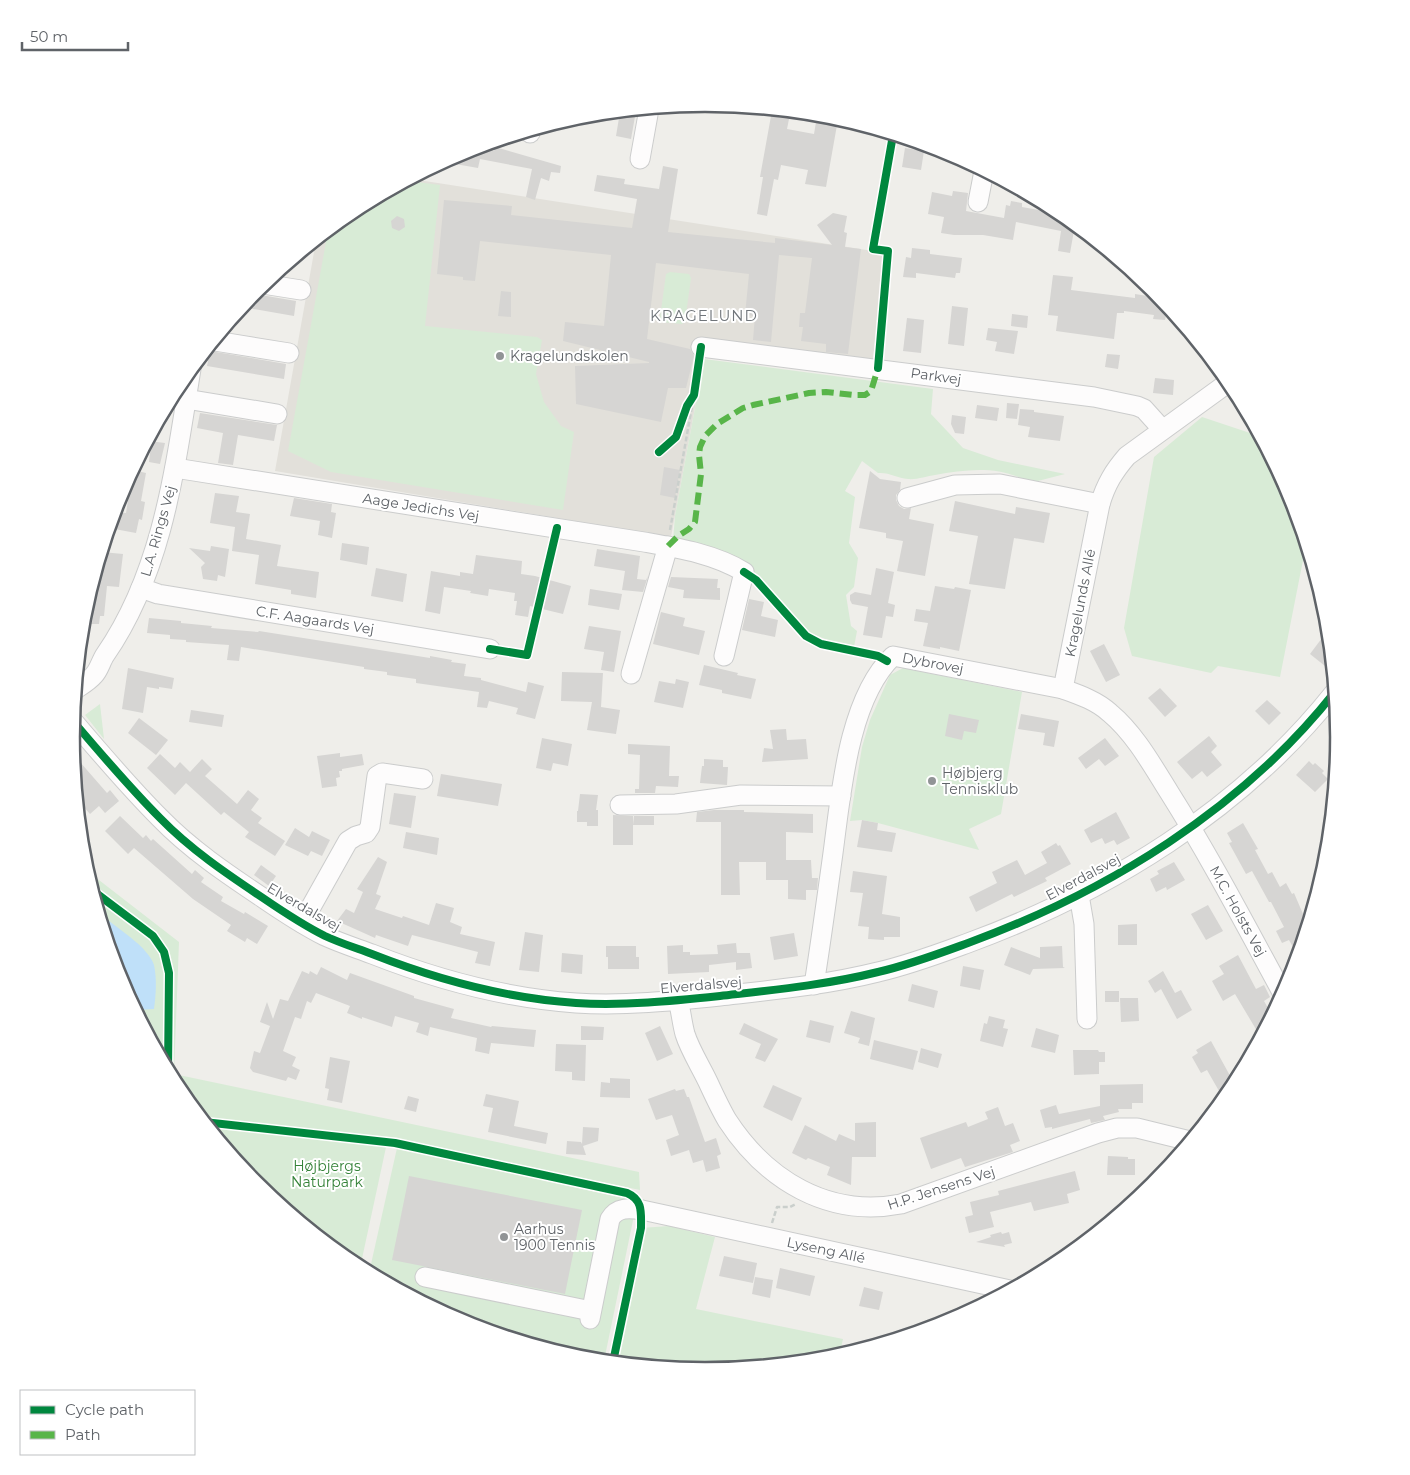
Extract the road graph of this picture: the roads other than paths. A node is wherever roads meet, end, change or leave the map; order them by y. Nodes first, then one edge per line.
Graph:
1 (648, 116) edge
2 (640, 159) dead end
3 (983, 178) edge
4 (978, 202) dead end
5 (274, 286) edge
6 (301, 290) dead end
7 (221, 342) edge
8 (701, 347) dead end
9 (289, 353) dead end
10 (188, 385) edge
11 (1222, 387) edge
12 (186, 400) junction
13 (277, 414) dead end
14 (1162, 429) junction
15 (175, 468) junction
16 (907, 498) dead end
17 (1100, 504) junction
18 (668, 546) junction
19 (141, 588) junction
20 (490, 649) dead end
21 (105, 655) junction
22 (724, 656) dead end
23 (84, 668) edge
24 (631, 674) dead end
25 (82, 684) edge
26 (1063, 689) junction
27 (1329, 699) edge
28 (80, 729) edge
29 (423, 780) dead end
30 (841, 796) junction
31 (620, 805) dead end
32 (1192, 828) junction
33 (1079, 895) junction
34 (302, 923) junction
35 (814, 985) junction
36 (1278, 985) edge
37 (678, 1000) junction
38 (1087, 1019) dead end
39 (1184, 1139) edge
40 (425, 1276) dead end
41 (1000, 1288) edge

1 - 2 street
3 - 4 street
5 - 6 street
7 - 9 street
8 - 14 street, Parkvej
10 - 12 street, L.A. Rings Vej
11 - 14 street, Kragelunds Allé
12 - 13 street
12 - 15 street, L.A. Rings Vej
14 - 17 street, Kragelunds Allé
15 - 18 street, Aage Jedichs Vej
15 - 19 street, L.A. Rings Vej
16 - 17 street
17 - 26 street, Kragelunds Allé
18 - 22 street, Aage Jedichs Vej
18 - 24 street
19 - 20 street, C.F. Aagaards Vej
19 - 21 street, L.A. Rings Vej
21 - 23 street, L.A. Rings Vej
21 - 25 street, L.A. Rings Vej
26 - 30 street, Dybrovej
26 - 32 street
27 - 32 street, Elverdalsvej
28 - 34 street, Elverdalsvej
29 - 34 street, Elverdalsvej
30 - 31 street
30 - 35 street, Dybrovej
32 - 33 street, Elverdalsvej
32 - 36 street, M.C. Holsts Vej
33 - 35 street, Elverdalsvej
33 - 38 street, Elverdalsvej
34 - 37 street, Elverdalsvej
35 - 37 street, Elverdalsvej
37 - 39 street, H.P. Jensens Vej
40 - 41 street, Lyseng Allé

